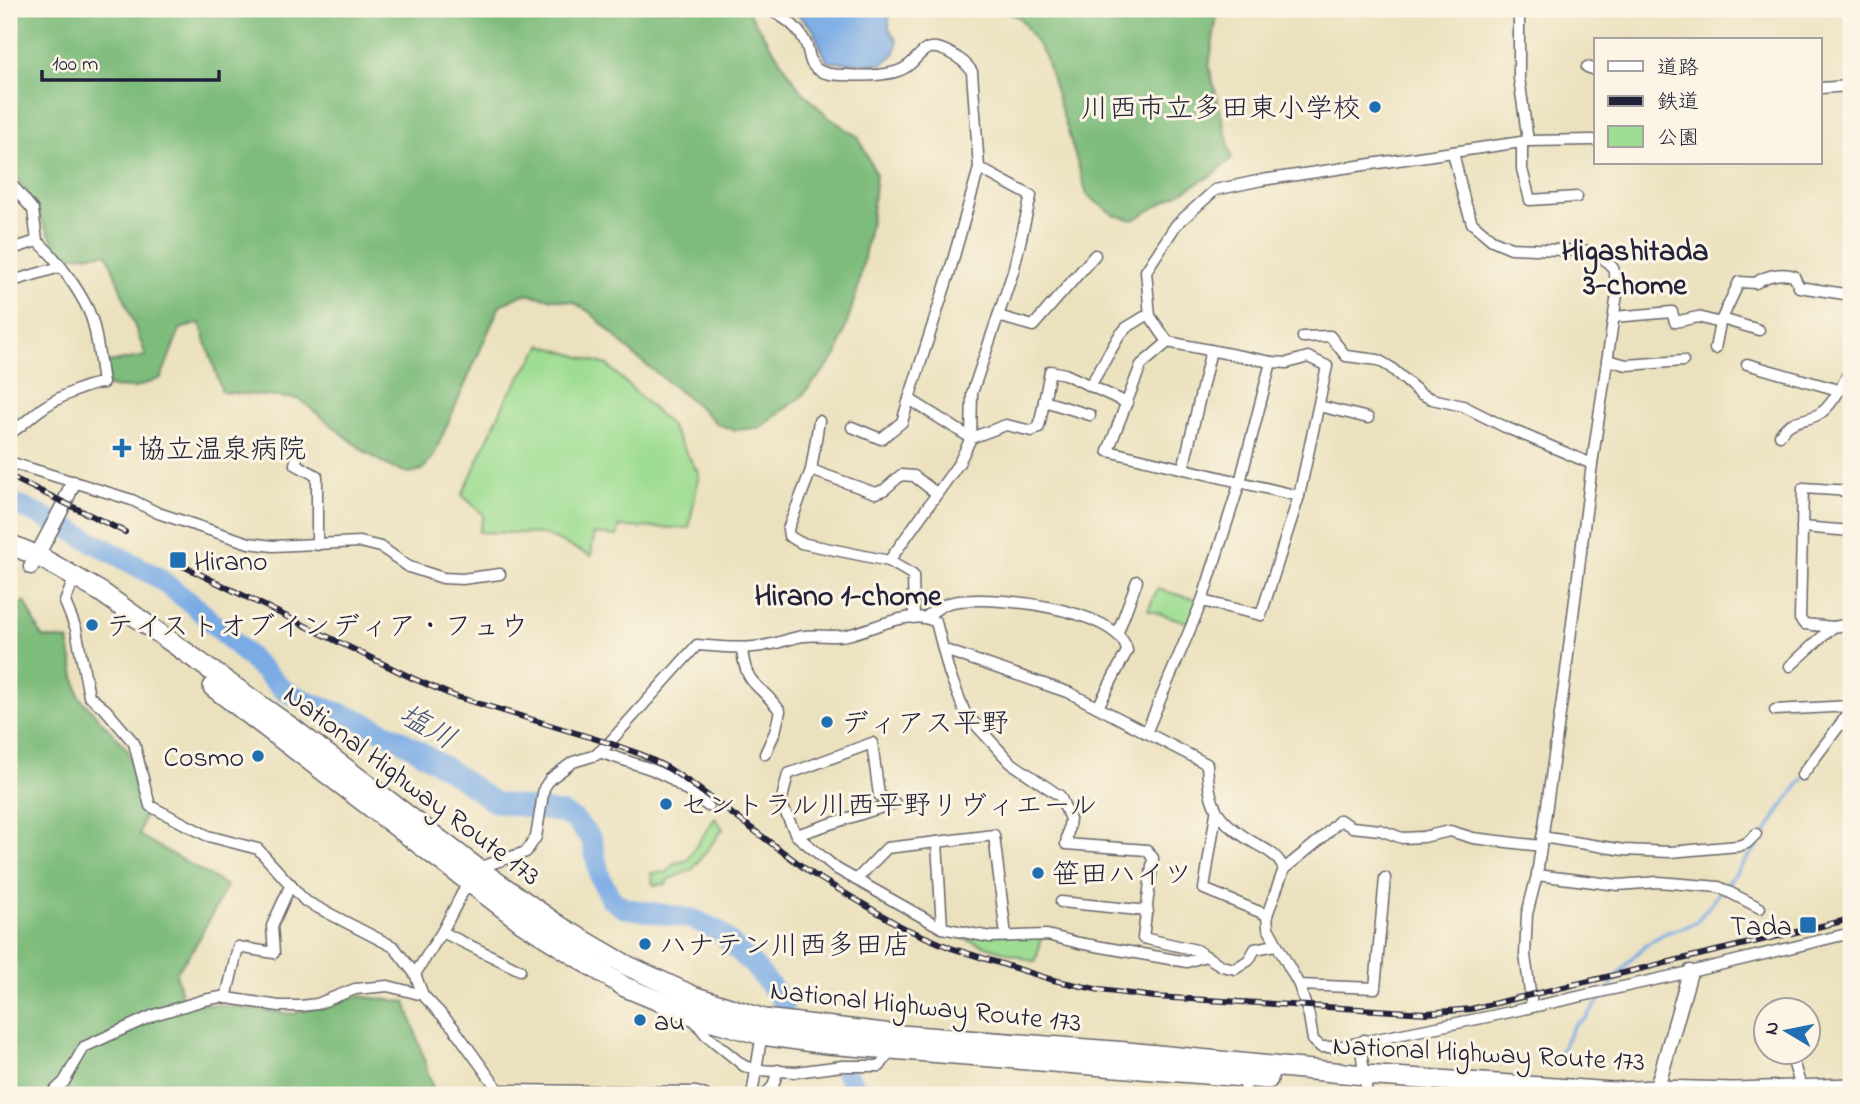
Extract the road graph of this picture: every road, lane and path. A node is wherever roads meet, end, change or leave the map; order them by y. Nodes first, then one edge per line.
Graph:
1 (767, 9) edge
2 (1519, 9) edge
3 (1851, 86) edge
4 (1822, 88) edge
5 (1593, 140) dead end
6 (1525, 142) junction
7 (1453, 152) junction
8 (979, 168) junction
9 (9, 181) edge
10 (1577, 197) dead end
11 (37, 241) junction
12 (9, 250) edge
13 (1095, 255) dead end
14 (60, 267) junction
15 (9, 282) edge
16 (1851, 295) edge
17 (998, 316) junction
18 (1144, 317) dead end
19 (1614, 317) junction
20 (1721, 321) junction
21 (1759, 330) dead end
22 (1303, 337) dead end
23 (1168, 342) junction
24 (1715, 349) dead end
25 (1211, 350) junction
26 (1607, 360) junction
27 (1683, 361) dead end
28 (1271, 362) junction
29 (1747, 364) dead end
30 (1851, 365) edge
31 (1849, 377) edge
32 (1090, 386) junction
33 (1838, 390) junction
34 (909, 399) junction
35 (1044, 401) junction
36 (1126, 403) junction
37 (1320, 406) junction
38 (1090, 415) dead end
39 (1368, 418) dead end
40 (819, 421) dead end
41 (852, 427) dead end
42 (9, 434) edge
43 (1780, 435) dead end
44 (971, 438) junction
45 (298, 454) dead end
46 (9, 462) edge
47 (1592, 464) junction
48 (1183, 469) junction
49 (811, 470) junction
50 (73, 482) junction
51 (1240, 482) junction
52 (1851, 491) edge
53 (936, 493) junction
54 (1299, 496) junction
55 (1802, 527) junction
56 (1851, 531) edge
57 (9, 544) edge
58 (317, 545) junction
59 (9, 558) edge
60 (890, 561) junction
61 (35, 562) junction
62 (500, 575) dead end
63 (1137, 581) dead end
64 (73, 582) junction
65 (1202, 601) junction
66 (920, 617) junction
67 (1851, 624) edge
68 (1833, 627) junction
69 (1118, 632) junction
70 (742, 649) junction
71 (945, 650) junction
72 (1790, 666) dead end
73 (1098, 707) junction
74 (1851, 708) edge
75 (1775, 710) dead end
76 (1146, 733) junction
77 (599, 752) junction
78 (765, 754) dead end
79 (1802, 775) dead end
80 (708, 806) dead end
81 (1216, 813) junction
82 (1756, 834) dead end
83 (796, 835) junction
84 (937, 842) junction
85 (1542, 842) junction
86 (1284, 869) junction
87 (1537, 875) junction
88 (475, 877) junction
89 (1385, 878) dead end
90 (856, 880) junction
91 (291, 884) junction
92 (1755, 901) dead end
93 (1061, 902) dead end
94 (1148, 911) junction
95 (1267, 915) junction
96 (942, 928) junction
97 (442, 932) junction
98 (1851, 933) edge
99 (1006, 936) junction
100 (1276, 945) junction
101 (1205, 957) junction
102 (520, 970) dead end
103 (1690, 972) junction
104 (415, 974) junction
105 (1299, 985) junction
106 (423, 995) junction
107 (693, 996) junction
108 (226, 998) junction
109 (1532, 1007) junction
110 (695, 1016) junction
111 (763, 1027) junction
112 (1364, 1040) junction
113 (896, 1042) junction
114 (1794, 1066) edge
115 (757, 1070) junction
116 (778, 1070) junction
117 (1246, 1079) edge
118 (1366, 1085) edge
119 (1851, 1088) edge
120 (1802, 1090) junction
121 (501, 1093) edge
122 (1655, 1093) edge
123 (630, 1094) edge
124 (50, 1095) edge
125 (705, 1095) edge
126 (752, 1095) edge
127 (765, 1095) edge
128 (1496, 1095) edge

1 - 8 street
2 - 6 street
3 - 4 street
5 - 6 street
6 - 7 street
6 - 10 street
7 - 19 street
7 - 23 street
8 - 17 street
8 - 34 street
9 - 11 street
11 - 12 street
11 - 14 street
13 - 17 street
14 - 15 street
14 - 42 street
16 - 20 street
17 - 44 street
18 - 32 street
19 - 20 street
19 - 26 street
20 - 21 street
20 - 24 street
22 - 47 street
23 - 25 street
23 - 36 street
25 - 28 street
25 - 48 street
26 - 27 street
26 - 47 street
28 - 37 street
28 - 51 street
29 - 33 street
30 - 31 street
31 - 33 street
32 - 35 street
32 - 36 street
33 - 43 street
34 - 41 street
34 - 44 street
35 - 38 street
35 - 44 street
36 - 48 street
37 - 39 street
37 - 54 street
40 - 49 street
44 - 53 street
45 - 58 street
46 - 50 street
47 - 85 street
48 - 51 street
49 - 53 street
49 - 60 street
50 - 58 street
50 - 61 main road
51 - 54 street
51 - 65 street
52 - 55 street
53 - 60 street
54 - 65 street
55 - 56 street
55 - 68 street
57 - 61 highway, National Highway Route 173
58 - 62 street
59 - 61 highway, National Highway Route 173
60 - 66 street
61 - 64 highway, National Highway Route 173
63 - 69 street
64 - 88 highway, National Highway Route 173
64 - 91 street
65 - 76 street
66 - 69 street
66 - 70 street
66 - 71 street
67 - 68 street
68 - 72 street
69 - 73 street
70 - 77 street
70 - 78 street
71 - 73 street
71 - 94 street
73 - 76 street
74 - 75 street
74 - 79 street
76 - 81 street
77 - 80 street
77 - 88 street
81 - 86 street
81 - 95 street
82 - 85 street
83 - 83 street
83 - 90 street
84 - 90 street
84 - 96 street
84 - 99 street
85 - 86 street
85 - 87 street
86 - 95 street
87 - 92 street
87 - 109 street
88 - 97 street
88 - 107 highway, National Highway Route 173
88 - 110 highway, National Highway Route 173
89 - 105 street
90 - 96 street
91 - 104 street
91 - 108 street
93 - 94 street
94 - 101 street
95 - 100 street
96 - 99 street
97 - 102 street
97 - 104 street
98 - 103 street
99 - 101 street
100 - 101 street
100 - 105 street
103 - 109 street
103 - 122 main road
104 - 106 street
105 - 112 street
106 - 108 street
106 - 121 street
107 - 110 street
107 - 111 highway, National Highway Route 173
108 - 124 street
109 - 112 street
110 - 111 highway, National Highway Route 173
110 - 115 street
111 - 113 highway, National Highway Route 173
111 - 115 street
112 - 118 street
113 - 116 street
113 - 117 highway, National Highway Route 173
114 - 120 street
115 - 116 street
115 - 126 street
116 - 127 street
117 - 118 highway, National Highway Route 173
118 - 122 highway, National Highway Route 173
118 - 128 highway, National Highway Route 173
119 - 120 highway, National Highway Route 173
120 - 122 highway, National Highway Route 173
121 - 123 street
123 - 125 street

